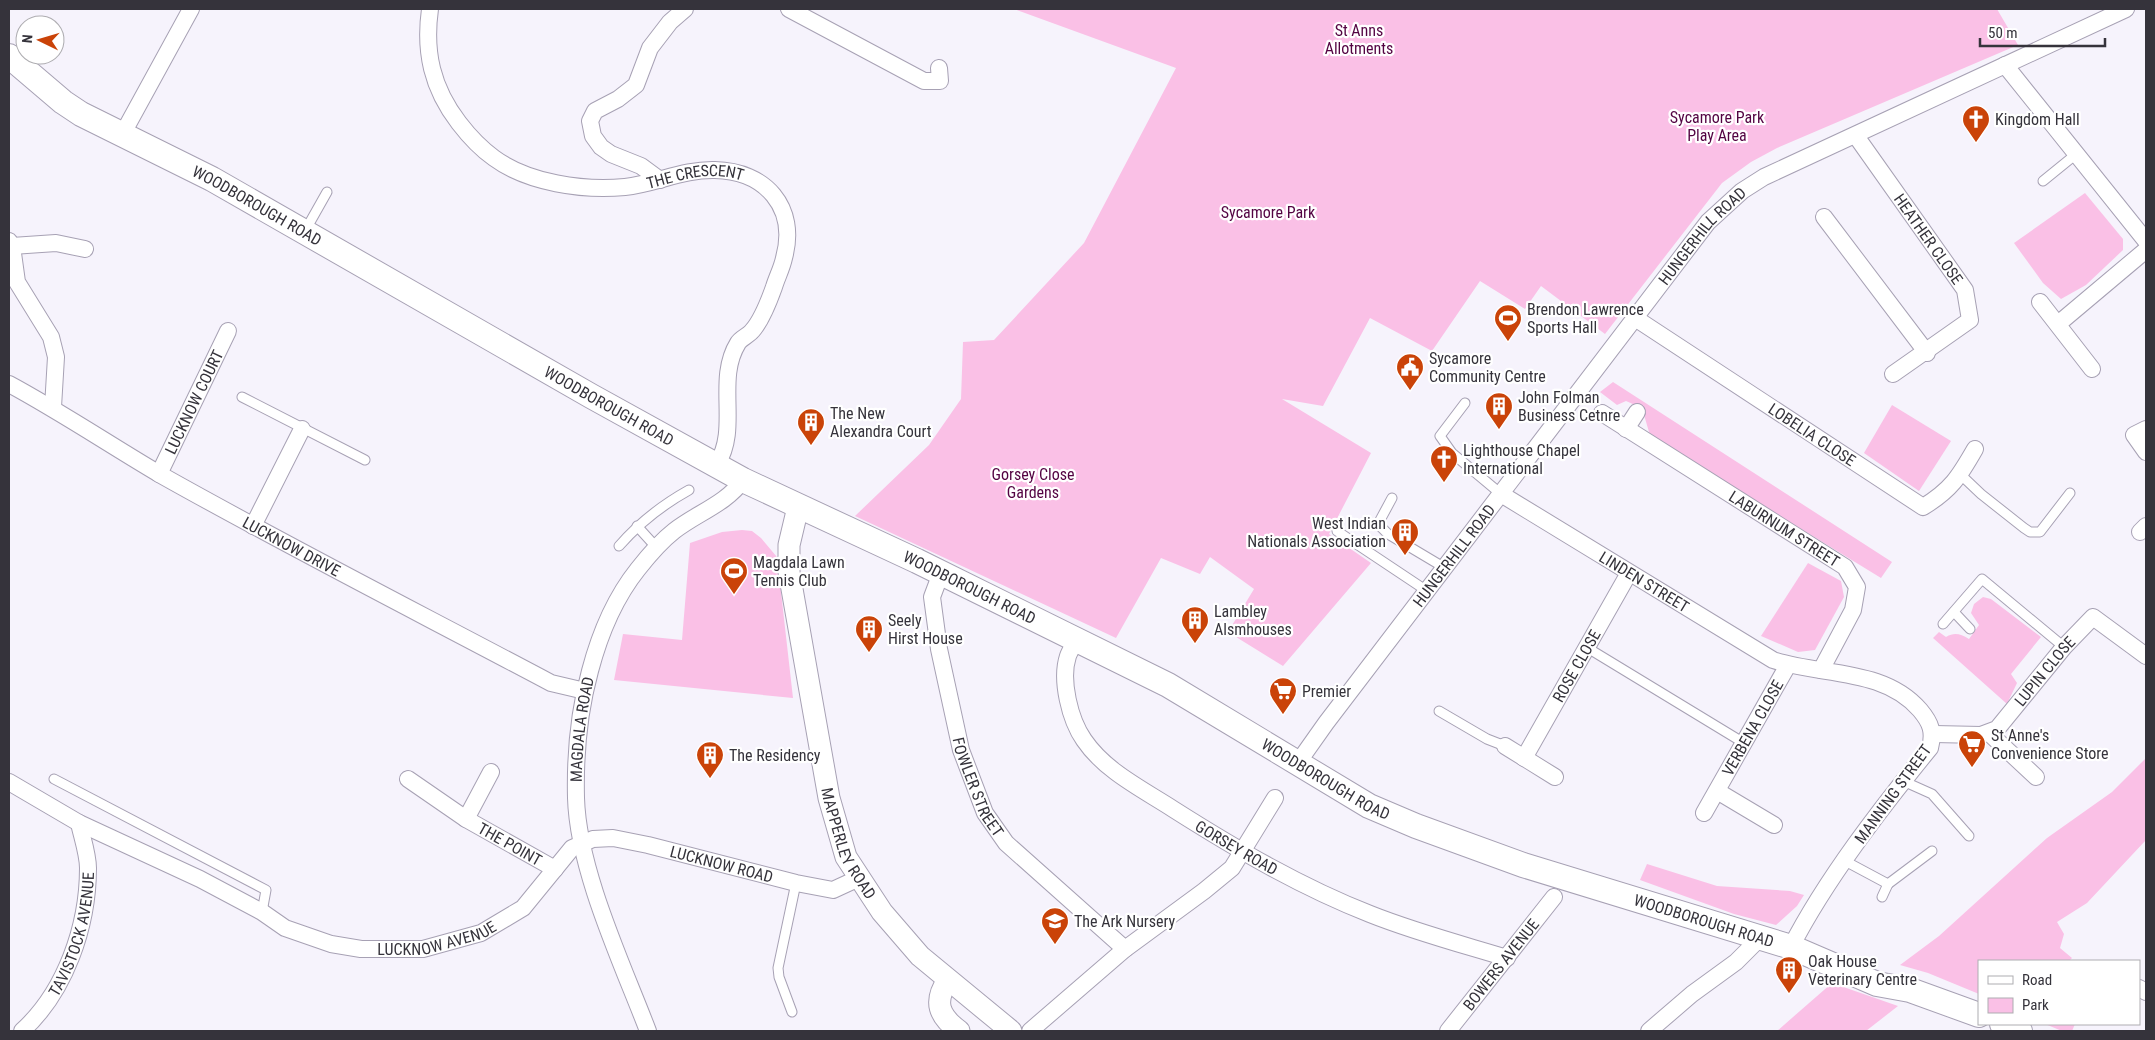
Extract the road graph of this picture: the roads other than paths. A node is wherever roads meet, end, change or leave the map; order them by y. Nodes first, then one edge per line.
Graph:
1 (191, 9) edge
2 (430, 9) edge
3 (686, 9) edge
4 (789, 9) edge
5 (2126, 9) edge
6 (9, 56) edge
7 (2005, 66) junction
8 (939, 68) dead end
9 (122, 135) junction
10 (1856, 136) junction
11 (2075, 154) junction
12 (660, 180) junction
13 (2043, 181) dead end
14 (327, 192) dead end
15 (1824, 217) dead end
16 (305, 232) junction
17 (2146, 241) edge
18 (10, 244) edge
19 (84, 249) dead end
20 (2146, 250) edge
21 (2040, 302) dead end
22 (1634, 318) junction
23 (2058, 324) junction
24 (228, 331) dead end
25 (1927, 352) junction
26 (2092, 369) dead end
27 (1893, 374) dead end
28 (9, 384) edge
29 (242, 397) dead end
30 (1465, 403) dead end
31 (53, 407) junction
32 (1637, 412) dead end
33 (1602, 413) dead end
34 (302, 429) junction
35 (1626, 429) junction
36 (2146, 429) edge
37 (1975, 449) dead end
38 (2146, 452) edge
39 (365, 460) dead end
40 (717, 464) junction
41 (159, 474) junction
42 (1961, 474) junction
43 (743, 480) junction
44 (689, 490) dead end
45 (2070, 493) dead end
46 (1501, 494) junction
47 (1392, 498) dead end
48 (798, 507) junction
49 (253, 526) junction
50 (637, 526) junction
51 (1336, 531) dead end
52 (620, 546) dead end
53 (656, 547) junction
54 (1445, 568) junction
55 (941, 573) junction
56 (1629, 574) junction
57 (1427, 591) junction
58 (1954, 612) junction
59 (1943, 624) dead end
60 (1970, 629) dead end
61 (1077, 639) junction
62 (2064, 647) junction
63 (1586, 648) junction
64 (2146, 656) edge
65 (1788, 665) junction
66 (1821, 670) junction
67 (585, 691) junction
68 (1439, 710) dead end
69 (1989, 733) junction
70 (1934, 734) junction
71 (1744, 743) junction
72 (1505, 746) joint
73 (1524, 758) junction
74 (1297, 764) junction
75 (491, 772) dead end
76 (1554, 777) dead end
77 (2036, 777) dead end
78 (54, 778) dead end
79 (408, 778) dead end
80 (1903, 781) junction
81 (9, 782) edge
82 (1717, 791) junction
83 (1275, 798) dead end
84 (1704, 813) dead end
85 (466, 819) junction
86 (79, 823) junction
87 (1774, 825) dead end
88 (1968, 836) dead end
89 (583, 844) junction
90 (1243, 851) junction
91 (1932, 851) dead end
92 (1846, 861) junction
93 (555, 869) junction
94 (859, 878) junction
95 (796, 883) junction
96 (1888, 884) junction
97 (1554, 897) dead end
98 (1882, 897) dead end
99 (262, 912) junction
100 (1760, 938) junction
101 (1791, 947) junction
102 (1125, 949) junction
103 (1507, 958) junction
104 (948, 980) junction
105 (792, 1012) dead end
106 (1978, 1015) edge
107 (2005, 1025) edge
108 (22, 1031) edge
109 (648, 1031) edge
110 (959, 1031) edge
111 (1012, 1031) edge
112 (1030, 1031) edge
113 (1448, 1031) edge
114 (1649, 1031) edge
115 (2020, 1031) edge

1 - 9 street
2 - 12 street, THE CRESCENT
3 - 12 street
4 - 8 street
5 - 7 street, HUNGERHILL ROAD
6 - 9 main road, WOODBOROUGH ROAD
7 - 10 street, HUNGERHILL ROAD
7 - 11 street
9 - 16 main road, WOODBOROUGH ROAD
10 - 22 street, HUNGERHILL ROAD
10 - 25 street, HEATHER CLOSE
11 - 13 lane
11 - 17 street
12 - 40 street, THE CRESCENT
14 - 16 lane
15 - 25 street
16 - 40 main road, WOODBOROUGH ROAD
18 - 19 street
18 - 31 street
20 - 23 street
21 - 23 street
22 - 42 street, LOBELIA CLOSE
22 - 46 street, HUNGERHILL ROAD
23 - 26 street
24 - 41 street, LUCKNOW COURT
25 - 27 street, HEATHER CLOSE
28 - 31 street, LUCKNOW DRIVE
29 - 34 lane
30 - 46 lane
31 - 41 street, LUCKNOW DRIVE
32 - 35 street
33 - 35 street, LABURNUM STREET
34 - 39 lane
34 - 49 street
35 - 66 street, LABURNUM STREET
36 - 38 street
37 - 42 street, LOBELIA CLOSE
40 - 43 main road, WOODBOROUGH ROAD
41 - 49 street, LUCKNOW DRIVE
42 - 45 lane
43 - 48 main road, WOODBOROUGH ROAD
43 - 53 street, MAGDALA ROAD
44 - 50 lane
46 - 54 street, HUNGERHILL ROAD
46 - 56 street, LINDEN STREET
47 - 54 lane
48 - 55 main road, WOODBOROUGH ROAD
48 - 94 street, MAPPERLEY ROAD
49 - 67 street, LUCKNOW DRIVE
50 - 52 lane
50 - 53 lane
51 - 57 lane
53 - 67 street, MAGDALA ROAD
54 - 57 street, HUNGERHILL ROAD
55 - 61 main road, WOODBOROUGH ROAD
55 - 102 street, FOWLER STREET
56 - 63 street, ROSE CLOSE
56 - 65 street, LINDEN STREET
57 - 74 street, HUNGERHILL ROAD
58 - 59 lane
58 - 60 lane
58 - 62 lane
61 - 74 main road, WOODBOROUGH ROAD
61 - 90 street, GORSEY ROAD
62 - 64 street, LUPIN CLOSE
62 - 69 street, LUPIN CLOSE
63 - 71 lane
63 - 73 street, ROSE CLOSE
65 - 66 street, MANNING STREET
65 - 71 street, VERBENA CLOSE
66 - 70 street, MANNING STREET
67 - 89 street, MAGDALA ROAD
68 - 72 lane
69 - 70 street
69 - 77 street
70 - 80 street, MANNING STREET
71 - 82 street, VERBENA CLOSE
72 - 73 street
73 - 76 street
74 - 100 main road, WOODBOROUGH ROAD
75 - 85 street, THE POINT
78 - 99 lane
79 - 85 street, THE POINT
80 - 88 lane
80 - 92 street, MANNING STREET
81 - 86 street, LUCKNOW AVENUE
82 - 84 street, VERBENA CLOSE
82 - 87 street, VERBENA CLOSE
83 - 90 street
85 - 93 street, THE POINT
86 - 99 street, LUCKNOW AVENUE
86 - 108 street, TAVISTOCK AVENUE
89 - 93 street, LUCKNOW AVENUE
89 - 95 street, LUCKNOW ROAD
89 - 109 street, MAGDALA ROAD
90 - 102 street
90 - 103 street, GORSEY ROAD
91 - 96 lane
92 - 96 lane
92 - 101 street, MANNING STREET
93 - 99 street, LUCKNOW AVENUE
94 - 95 street, LUCKNOW ROAD
94 - 104 street, MAPPERLEY ROAD
95 - 105 lane
96 - 98 lane
97 - 103 street, BOWERS AVENUE
100 - 101 main road, WOODBOROUGH ROAD
100 - 114 street
101 - 106 main road, WOODBOROUGH ROAD
102 - 112 street
103 - 113 street, BOWERS AVENUE
104 - 110 street
104 - 111 street, MAPPERLEY ROAD
107 - 115 main road

